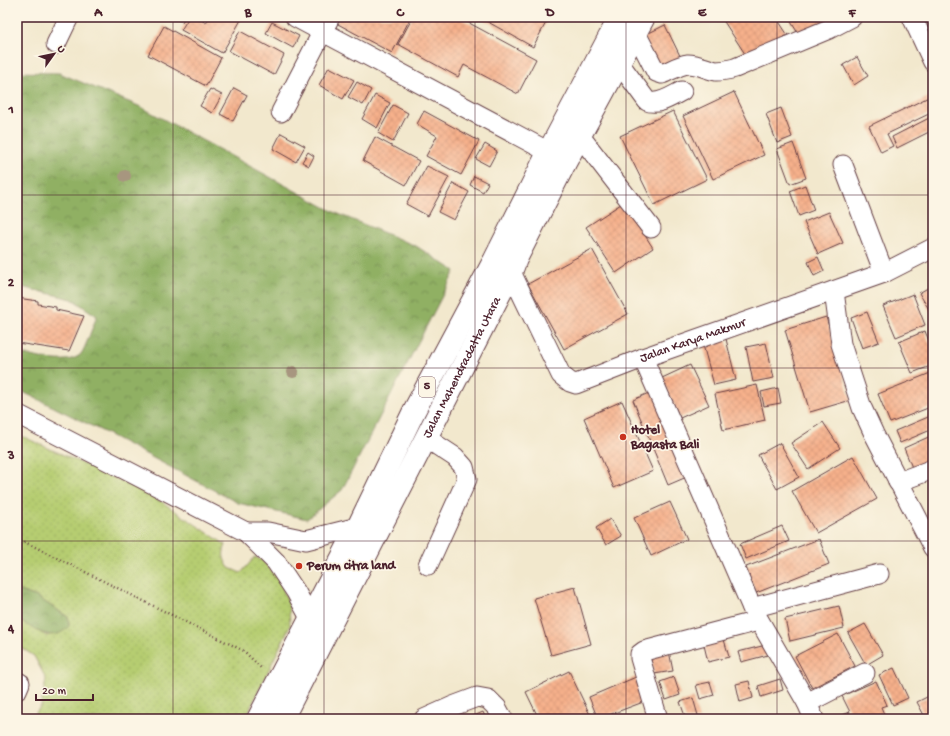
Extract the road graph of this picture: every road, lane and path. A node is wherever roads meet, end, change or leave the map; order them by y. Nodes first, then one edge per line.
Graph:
1 (69, 17) edge
2 (296, 17) edge
3 (620, 17) edge
4 (852, 17) edge
5 (912, 17) edge
6 (326, 24) edge
7 (640, 25) edge
8 (56, 44) dead end
9 (933, 62) edge
10 (619, 64) junction
11 (682, 91) dead end
12 (281, 112) dead end
13 (571, 131) junction
14 (558, 156) junction
15 (843, 165) dead end
16 (651, 228) dead end
17 (933, 248) edge
18 (511, 272) junction
19 (884, 273) junction
20 (834, 291) junction
21 (643, 358) junction
22 (17, 414) edge
23 (426, 438) junction
24 (933, 469) edge
25 (898, 482) junction
26 (926, 518) edge
27 (368, 530) junction
28 (246, 532) junction
29 (17, 538) edge
30 (933, 548) edge
31 (428, 565) dead end
32 (879, 574) dead end
33 (755, 615) junction
34 (310, 618) junction
35 (327, 632) junction
36 (865, 673) dead end
37 (277, 684) junction
38 (811, 711) edge
39 (258, 719) edge
40 (282, 719) edge
41 (424, 719) edge
42 (503, 719) edge
43 (658, 719) edge

1 - 8 street
2 - 6 street
3 - 13 highway, Jalan Mahendradatta Utara / 5
4 - 7 street
5 - 9 street
6 - 12 street
6 - 14 street
7 - 10 highway, Jalan Mahendradatta Utara / 5
10 - 11 street
10 - 13 highway, Jalan Mahendradatta Utara / 5
13 - 14 highway, Jalan Mahendradatta Utara / 5
13 - 16 street
14 - 18 highway, Jalan Mahendradatta Utara / 5
14 - 27 highway, Jalan Mahendradatta Utara / 5
15 - 19 street
17 - 19 street, Jalan Karya Makmur
18 - 21 street, Jalan Karya Makmur
18 - 23 highway, Jalan Mahendradatta Utara / 5
19 - 20 street, Jalan Karya Makmur
20 - 21 street, Jalan Karya Makmur
20 - 25 street
21 - 33 street
22 - 28 street
23 - 27 highway, Jalan Mahendradatta Utara / 5
23 - 31 street
24 - 25 street
25 - 26 street
26 - 30 street
27 - 28 street
27 - 34 highway, Jalan Mahendradatta Utara / 5
27 - 35 highway, Jalan Mahendradatta Utara / 5
28 - 34 street
29 - 37 path
32 - 33 street
33 - 38 street
33 - 43 street
34 - 35 street
34 - 37 highway, Jalan Mahendradatta Utara / 5
35 - 40 highway, Jalan Mahendradatta Utara / 5
36 - 38 street
37 - 39 highway, Jalan Mahendradatta Utara / 5
41 - 42 street

